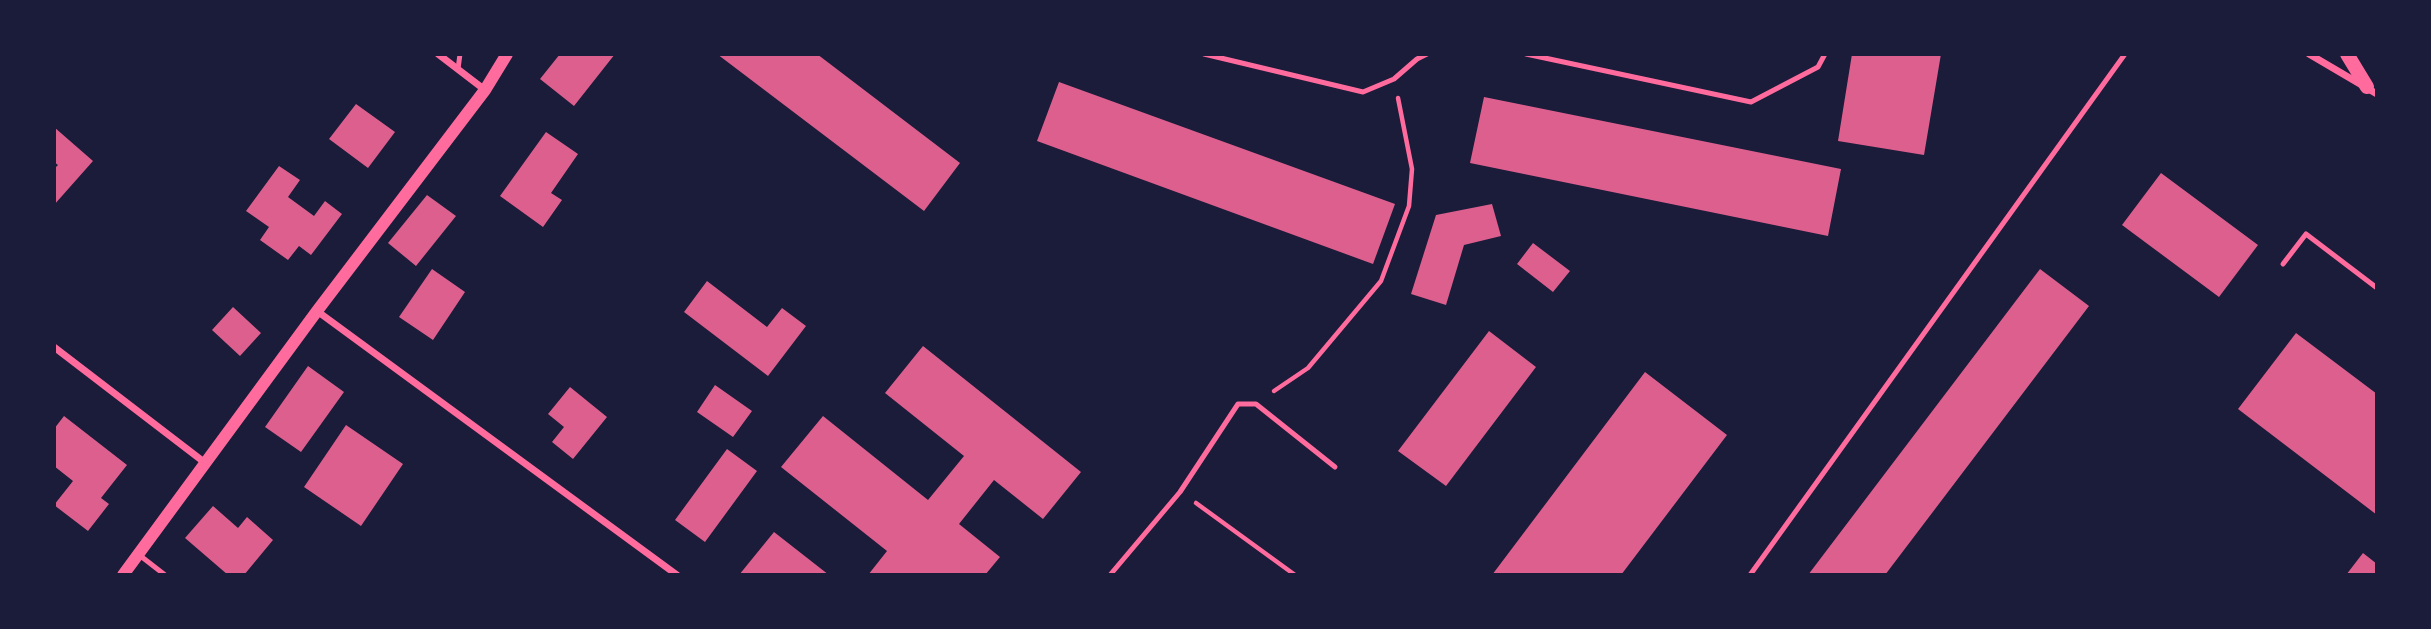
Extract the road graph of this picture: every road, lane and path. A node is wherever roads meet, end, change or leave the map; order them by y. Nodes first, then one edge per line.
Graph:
1 (438, 54) edge
2 (460, 54) edge
3 (507, 54) edge
4 (1204, 54) edge
5 (1427, 54) edge
6 (1526, 54) edge
7 (1825, 54) edge
8 (2125, 54) edge
9 (2309, 54) edge
10 (2347, 54) edge
11 (458, 69) junction
12 (1394, 79) junction
13 (485, 90) junction
14 (2372, 90) edge
15 (2283, 264) dead end
16 (2377, 288) edge
17 (317, 311) junction
18 (54, 347) edge
19 (1256, 404) junction
20 (204, 462) junction
21 (1335, 467) dead end
22 (1180, 492) junction
23 (138, 554) junction
24 (123, 575) edge
25 (165, 575) edge
26 (677, 575) edge
27 (1110, 575) edge
28 (1295, 575) edge
29 (1750, 575) edge

1 - 11 street
2 - 11 lane
3 - 13 street
4 - 12 lane
5 - 12 lane
6 - 7 lane
8 - 29 lane
9 - 14 street
10 - 14 main road
11 - 13 street
12 - 19 path
13 - 17 street
15 - 16 lane
17 - 20 street
17 - 26 street
18 - 20 street
19 - 21 lane
19 - 22 lane
20 - 23 street
22 - 27 lane
22 - 28 path
23 - 24 street
23 - 25 lane

